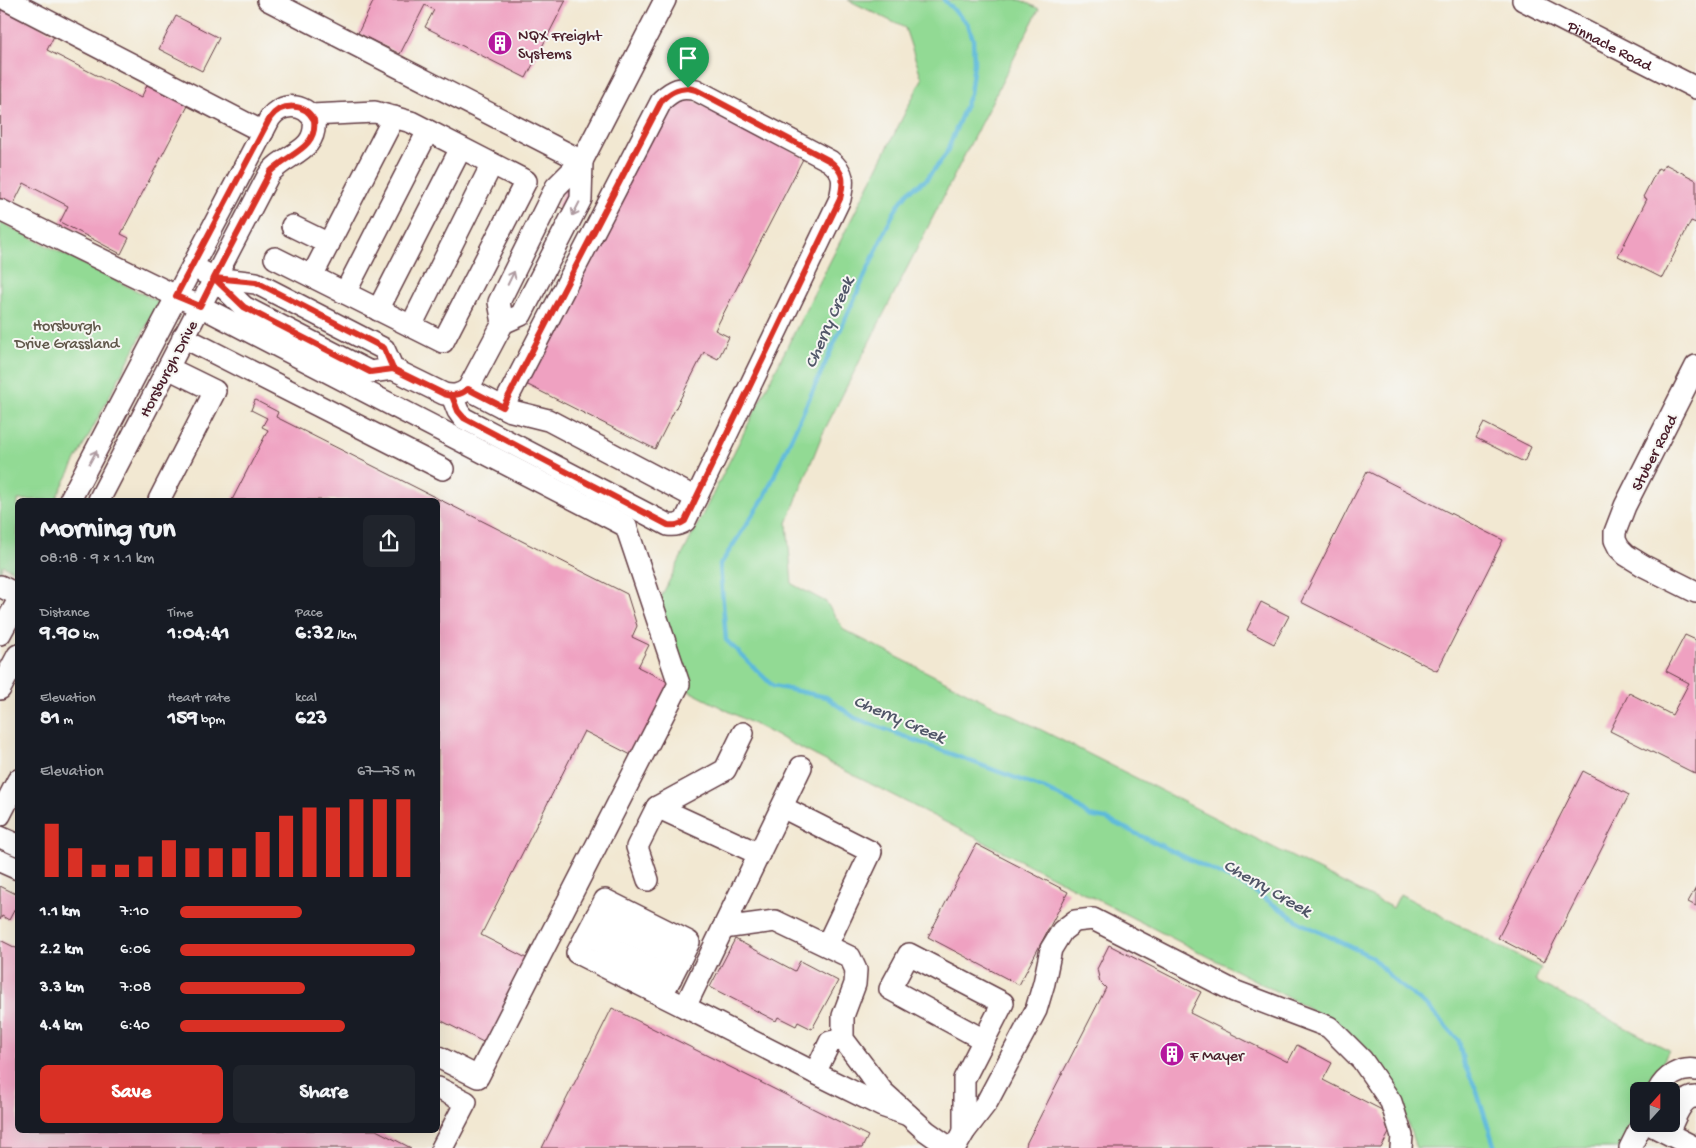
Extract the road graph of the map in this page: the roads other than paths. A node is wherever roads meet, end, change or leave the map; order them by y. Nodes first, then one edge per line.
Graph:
1 (7, 0) edge
2 (268, 0) edge
3 (665, 0) edge
4 (1523, 0) edge
5 (1696, 88) edge
6 (311, 115) junction
7 (394, 118) junction
8 (428, 131) junction
9 (263, 132) junction
10 (461, 148) junction
11 (582, 161) junction
12 (492, 164) junction
13 (0, 210) edge
14 (292, 226) dead end
15 (329, 244) junction
16 (275, 258) dead end
17 (192, 266) junction
18 (312, 276) junction
19 (214, 278) junction
20 (345, 293) junction
21 (176, 296) junction
22 (200, 306) junction
23 (378, 310) junction
24 (335, 324) junction
25 (411, 326) junction
26 (183, 337) junction
27 (323, 348) junction
28 (1696, 366) edge
29 (168, 368) junction
30 (393, 369) junction
31 (460, 392) junction
32 (503, 407) junction
33 (541, 418) junction
34 (507, 441) junction
35 (443, 469) dead end
36 (71, 498) edge
37 (99, 498) edge
38 (160, 498) edge
39 (696, 498) junction
40 (0, 586) edge
41 (1696, 592) edge
42 (15, 593) edge
43 (15, 606) edge
44 (0, 634) edge
45 (15, 661) edge
46 (0, 689) edge
47 (743, 733) dead end
48 (801, 767) dead end
49 (15, 786) edge
50 (657, 807) junction
51 (782, 807) junction
52 (0, 815) edge
53 (0, 837) edge
54 (15, 844) edge
55 (759, 854) junction
56 (0, 861) edge
57 (15, 868) edge
58 (648, 880) dead end
59 (724, 928) junction
60 (827, 946) junction
61 (671, 978) junction
62 (685, 1007) junction
63 (843, 1039) junction
64 (984, 1040) junction
65 (440, 1058) edge
66 (1696, 1070) edge
67 (814, 1073) junction
68 (1664, 1082) edge
69 (440, 1089) edge
70 (1696, 1097) edge
71 (1680, 1106) edge
72 (908, 1115) junction
73 (1638, 1132) edge
74 (1668, 1132) edge
75 (956, 1143) edge
76 (442, 1148) edge
77 (1401, 1148) edge
78 (1630, 1148) edge
79 (1696, 1148) edge

1 - 9 street
2 - 11 street
3 - 11 street
4 - 5 street, Pinnacle Road
6 - 7 street
6 - 9 street, Horsburgh Drive
6 - 19 street, Horsburgh Drive
7 - 8 street
7 - 15 street
8 - 10 street
8 - 20 street
9 - 17 street, Horsburgh Drive
10 - 12 street
10 - 23 street
11 - 31 street
12 - 25 street
12 - 25 street
13 - 21 street
14 - 15 street
15 - 18 street
16 - 18 street
17 - 19 street
17 - 21 street, Horsburgh Drive
18 - 20 street
19 - 22 street, Horsburgh Drive
19 - 24 street
19 - 27 street
20 - 23 street
21 - 22 street
36 -> 21 street, Horsburgh Drive
22 - 26 street, Horsburgh Drive
22 - 65 street
23 - 25 street
24 - 27 street
24 - 30 street
26 - 29 street, Horsburgh Drive
26 - 35 street
27 - 30 street
28 - 41 street, Stuber Road
29 - 37 street, Horsburgh Drive
29 - 38 street
30 - 31 street
31 - 32 street
31 - 34 street
32 - 33 street
32 - 39 street
33 - 34 street
33 - 39 street
34 - 39 street
40 - 42 street
43 - 44 street
45 - 46 street
47 - 50 street
48 - 51 street
49 - 52 street
50 - 55 street
50 - 58 street
51 - 55 street
51 - 60 street
53 - 54 street
55 - 59 street
56 - 57 street
59 - 60 street
59 - 62 street
60 - 63 street
61 - 61 street
61 - 62 street
62 - 67 street
63 - 67 street
63 - 72 street
64 - 64 street
64 - 75 street
66 - 68 street
67 - 72 street
69 - 76 street
70 - 71 street
72 - 75 street
73 - 78 street
74 - 79 street
75 - 77 street

